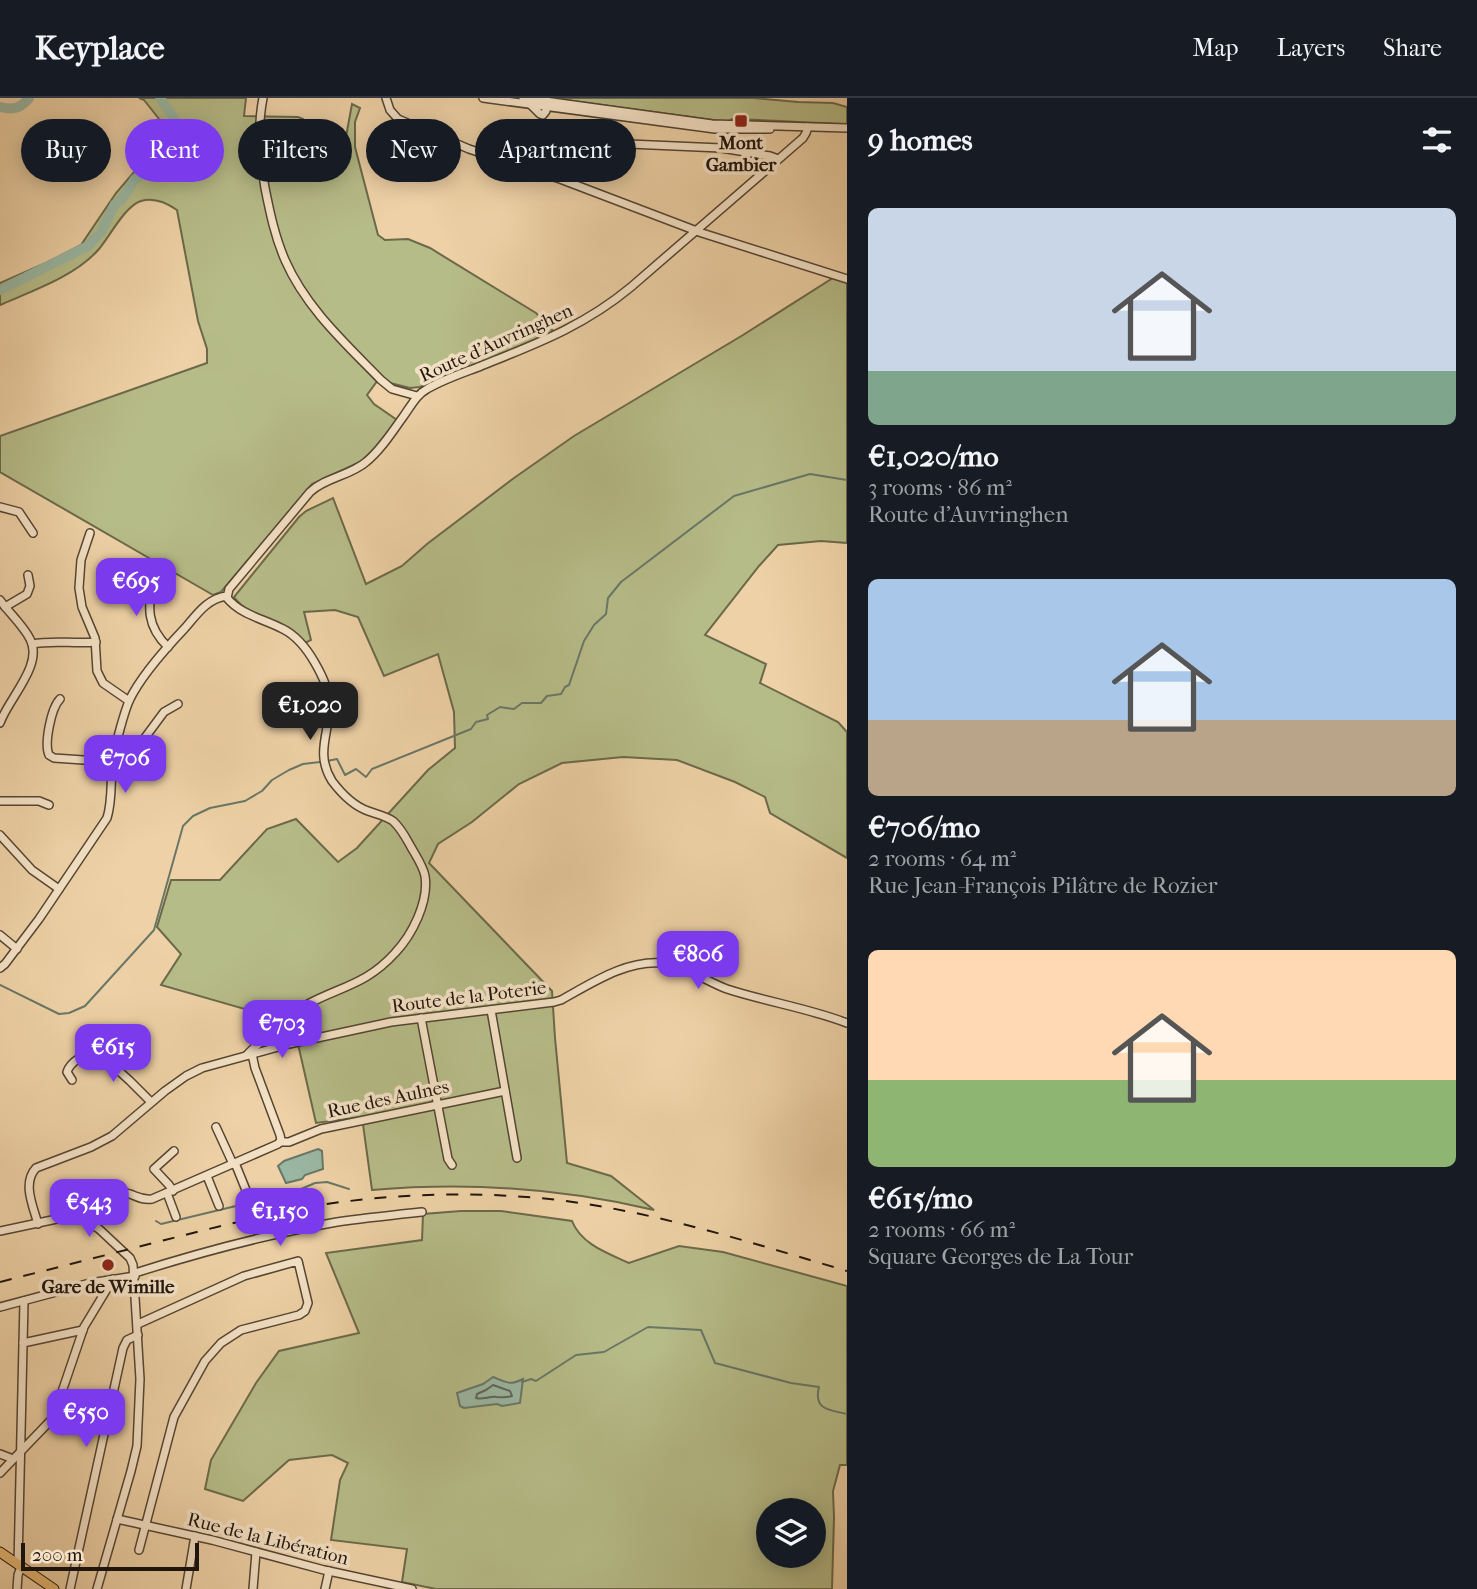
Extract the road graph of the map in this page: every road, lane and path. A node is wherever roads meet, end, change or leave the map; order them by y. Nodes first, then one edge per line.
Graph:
1 (263, 98) edge
2 (386, 98) edge
3 (483, 98) edge
4 (523, 98) edge
5 (546, 104) junction
6 (808, 127) junction
7 (847, 128) edge
8 (636, 144) edge
9 (475, 151) edge
10 (778, 159) junction
11 (567, 182) edge
12 (696, 230) junction
13 (847, 279) edge
14 (417, 396) junction
15 (0, 507) edge
16 (33, 533) dead end
17 (90, 533) dead end
18 (153, 574) dead end
19 (28, 575) dead end
20 (227, 596) junction
21 (2, 603) edge
22 (96, 642) junction
23 (32, 644) junction
24 (168, 647) junction
25 (60, 699) dead end
26 (130, 701) junction
27 (178, 704) dead end
28 (0, 723) edge
29 (118, 740) junction
30 (113, 762) junction
31 (0, 800) edge
32 (49, 805) dead end
33 (1, 838) edge
34 (59, 889) junction
35 (0, 935) edge
36 (16, 949) junction
37 (0, 968) edge
38 (491, 1010) junction
39 (421, 1018) junction
40 (847, 1023) edge
41 (250, 1054) junction
42 (72, 1080) dead end
43 (505, 1091) junction
44 (151, 1102) junction
45 (438, 1105) junction
46 (216, 1128) dead end
47 (280, 1142) junction
48 (174, 1151) dead end
49 (517, 1158) dead end
50 (234, 1163) junction
51 (452, 1165) dead end
52 (207, 1176) junction
53 (170, 1192) junction
54 (248, 1195) dead end
55 (219, 1206) dead end
56 (422, 1212) dead end
57 (176, 1217) dead end
58 (38, 1224) junction
59 (94, 1224) junction
60 (0, 1231) edge
61 (135, 1274) junction
62 (113, 1279) junction
63 (24, 1301) junction
64 (0, 1307) edge
65 (138, 1324) junction
66 (83, 1330) junction
67 (138, 1335) junction
68 (23, 1343) junction
69 (0, 1454) edge
70 (17, 1456) junction
71 (0, 1473) edge
72 (117, 1519) junction
73 (146, 1525) junction
74 (195, 1536) junction
75 (139, 1550) dead end
76 (0, 1552) edge
77 (256, 1552) junction
78 (19, 1566) junction
79 (329, 1571) junction
80 (17, 1589) edge
81 (54, 1589) edge
82 (70, 1589) edge
83 (97, 1589) edge
84 (186, 1589) edge
85 (253, 1589) edge
86 (325, 1589) edge
87 (412, 1589) edge

1 - 14 street
2 - 9 street
3 - 5 street
4 - 5 street
5 - 6 street
6 - 7 street
6 - 10 street, Route d'Auvringhen
8 - 10 street
10 - 12 street, Route d'Auvringhen
11 - 12 street
12 - 13 street
12 - 14 street, Route d'Auvringhen
14 - 20 street, Route d'Auvringhen
15 - 16 street
17 - 22 street
18 - 24 street
19 - 21 street
20 - 24 street
20 - 41 street
21 - 23 street
22 - 23 street
22 - 26 street
23 - 28 street
24 - 26 street
25 - 30 street
26 - 29 street
27 - 29 street
29 - 30 street
30 - 34 street
31 - 32 street
33 - 34 street
34 - 36 street
35 - 36 street
36 - 37 street
38 - 39 street, Route de la Poterie
38 - 40 street, Route de la Poterie
38 - 43 street
39 - 41 street, Route de la Poterie
39 - 45 street
41 - 44 street, Route de la Poterie
41 - 47 street
42 - 44 street
43 - 45 street, Rue des Aulnes
43 - 49 street
44 - 58 street, Route de la Poterie
45 - 47 street, Rue des Aulnes
45 - 51 street
46 - 50 street
47 - 50 street, Rue des Aulnes
48 - 53 street
50 - 52 street, Rue des Aulnes
50 - 54 street
52 - 53 street, Rue des Aulnes
52 - 55 street
53 - 57 street
53 - 59 street, Rue des Aulnes
56 - 61 street
58 - 59 street
58 - 60 street
59 - 61 street
61 - 62 street
61 - 65 street
62 - 63 street
62 - 66 street
63 - 64 street
63 - 68 street
65 - 67 street
65 - 73 street
66 - 68 street
66 - 70 street
67 - 72 street
67 - 82 street
68 - 70 street
69 - 70 street
70 - 71 street
70 - 78 street
72 - 73 street, Rue de la Libération
72 - 83 street
73 - 74 street, Rue de la Libération
73 - 75 street
74 - 77 street, Rue de la Libération
74 - 84 street
76 - 78 main road
77 - 79 street, Rue de la Libération
77 - 85 street
78 - 80 street
78 - 81 main road
79 - 86 street
79 - 87 street, Rue de la Libération

